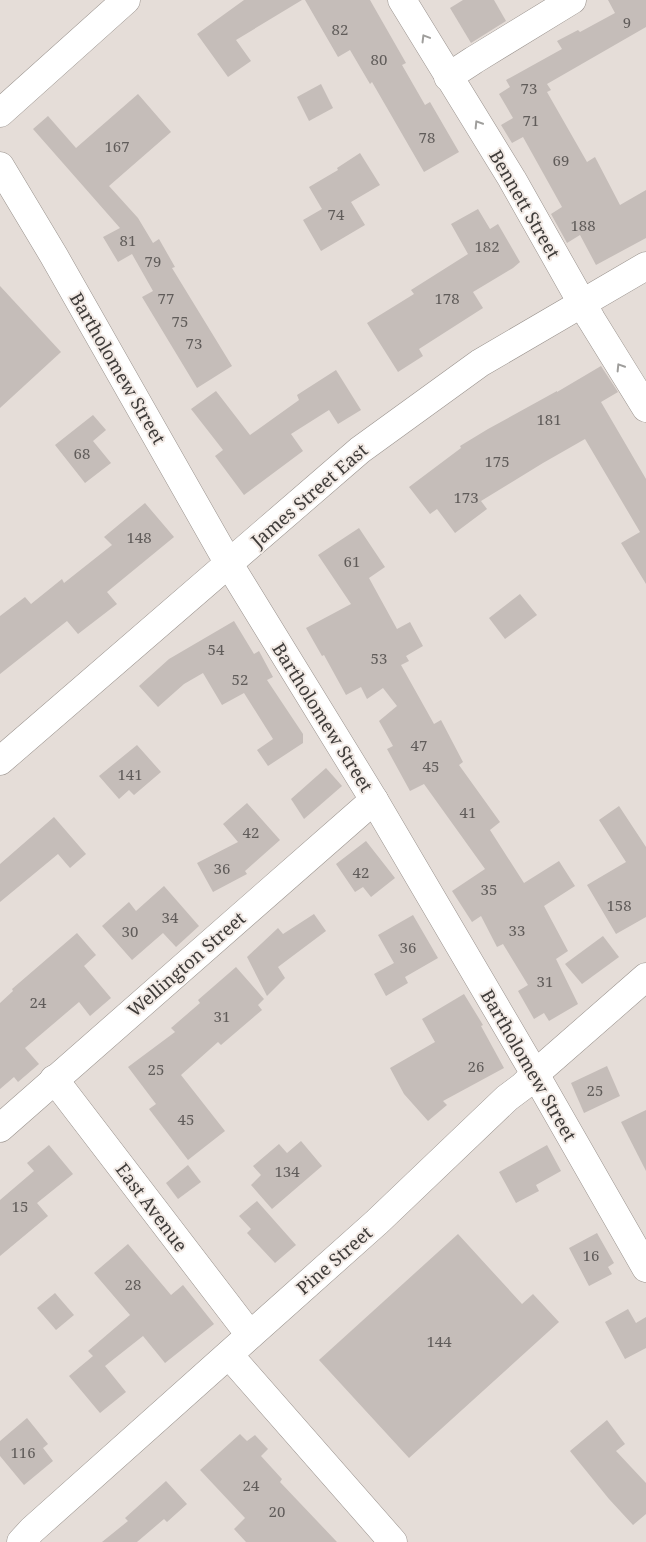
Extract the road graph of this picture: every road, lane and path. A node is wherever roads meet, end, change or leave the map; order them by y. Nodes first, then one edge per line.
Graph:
1 (126, 0) edge
2 (402, 0) edge
3 (572, 0) edge
4 (448, 77) junction
5 (0, 113) edge
6 (0, 166) edge
7 (646, 266) edge
8 (582, 302) junction
9 (646, 408) edge
10 (229, 564) junction
11 (0, 761) edge
12 (374, 800) junction
13 (646, 977) edge
14 (535, 1074) junction
15 (54, 1080) junction
16 (0, 1128) edge
17 (646, 1268) edge
18 (250, 1335) junction
19 (229, 1355) junction
20 (21, 1542) edge
21 (393, 1542) edge

1 - 5 street
4 -> 2 street, Bennett Street
3 - 4 street
8 -> 4 street, Bennett Street
6 - 10 street, Bartholomew Street
7 - 8 street, James Street East
9 -> 8 street, Bennett Street
8 - 10 street, James Street East
10 - 11 street, James Street East
10 - 12 street, Bartholomew Street
12 - 14 street, Bartholomew Street
12 - 15 street, Wellington Street
13 - 14 street, Pine Street
14 - 17 street, Bartholomew Street
14 - 18 street, Pine Street
15 - 16 street, Wellington Street
15 - 18 street, East Avenue
18 - 19 street, Pine Street
19 - 20 street, Pine Street
19 - 21 street

